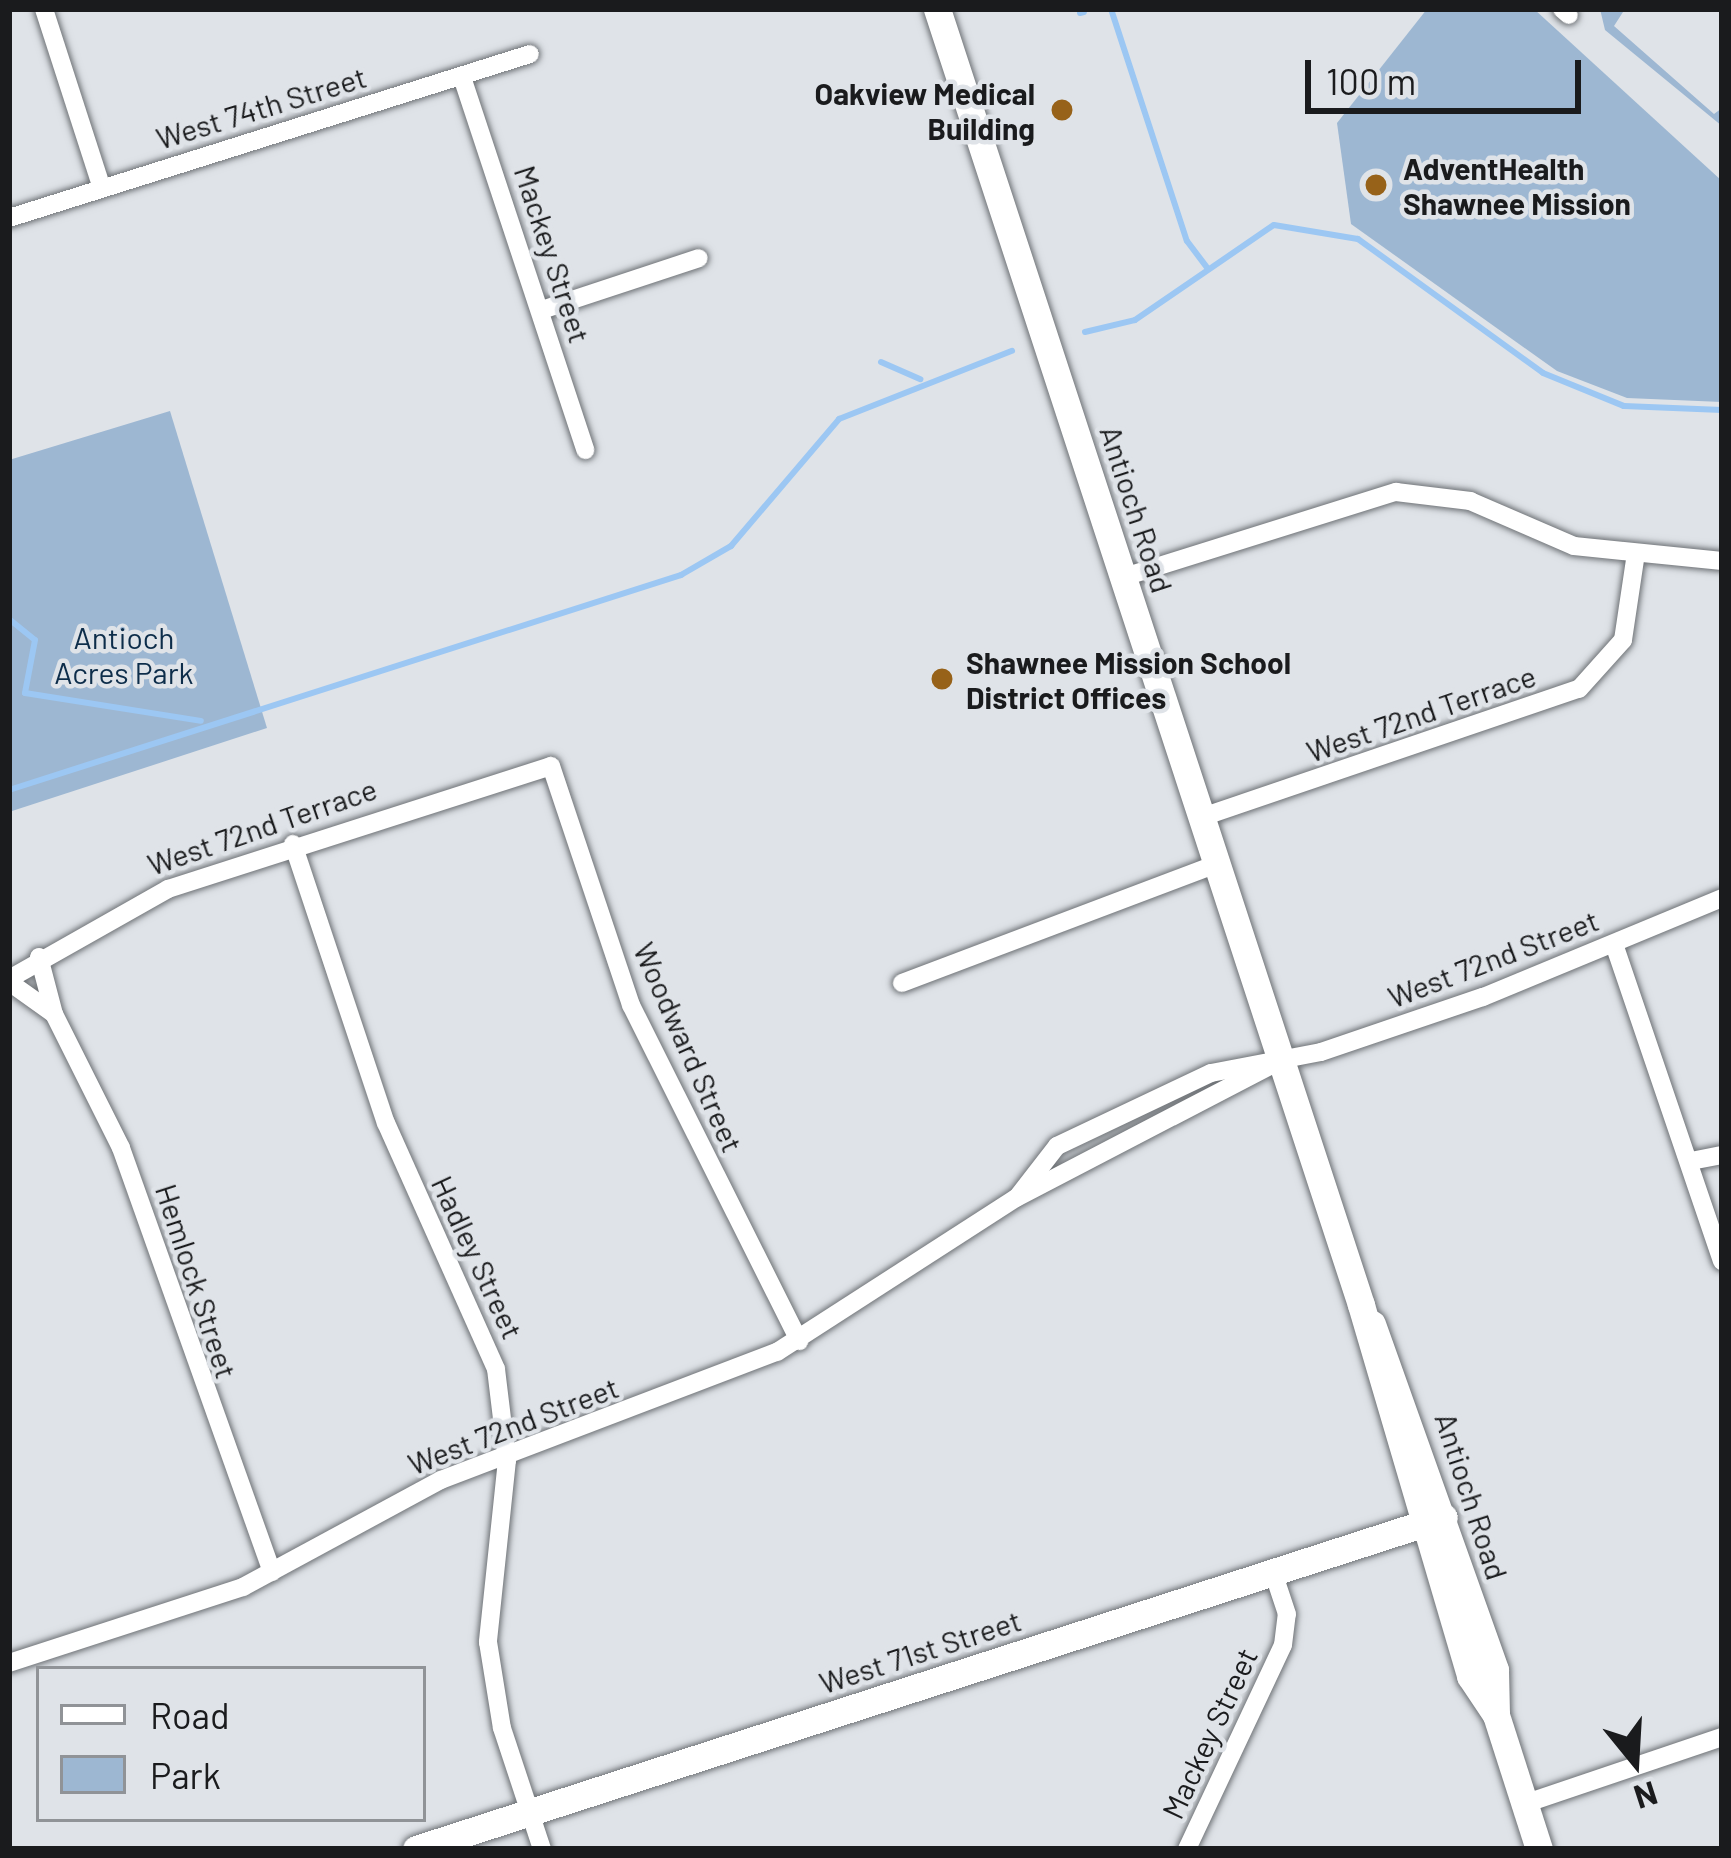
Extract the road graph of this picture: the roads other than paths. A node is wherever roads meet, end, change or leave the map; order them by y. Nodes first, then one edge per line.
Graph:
1 (44, 9) edge
2 (937, 9) edge
3 (530, 54) dead end
4 (463, 77) junction
5 (101, 186) junction
6 (9, 218) edge
7 (699, 258) dead end
8 (542, 310) junction
9 (585, 451) dead end
10 (1636, 553) junction
11 (1722, 561) edge
12 (1124, 577) junction
13 (551, 766) joint
14 (1202, 817) junction
15 (293, 844) junction
16 (1217, 865) junction
17 (1722, 898) edge
18 (1614, 944) junction
19 (39, 957) junction
20 (9, 980) edge
21 (902, 983) dead end
22 (54, 1015) junction
23 (1280, 1060) junction
24 (1722, 1155) edge
25 (1691, 1161) junction
26 (1016, 1198) junction
27 (1722, 1262) edge
28 (799, 1341) junction
29 (507, 1460) junction
30 (1432, 1520) junction
31 (272, 1572) junction
32 (1273, 1572) junction
33 (9, 1663) edge
34 (1722, 1737) edge
35 (1524, 1804) junction
36 (530, 1812) junction
37 (416, 1849) edge
38 (542, 1849) edge
39 (1186, 1849) edge
40 (1539, 1849) edge

1 - 5 street
2 - 12 main road, Antioch Road
3 - 4 street, West 74th Street
4 - 5 street, West 74th Street
4 - 8 street, Mackey Street
5 - 6 street, West 74th Street
7 - 8 street
8 - 9 street, Mackey Street
10 - 11 street
10 - 12 street
10 - 14 street, West 72nd Terrace
12 - 14 main road, Antioch Road
13 - 15 street, West 72nd Terrace
13 - 28 street, Woodward Street
14 - 16 main road, Antioch Road
15 - 19 street, West 72nd Terrace
15 - 29 street, Hadley Street
16 - 21 street
16 - 23 main road, Antioch Road
17 - 18 street, West 72nd Street
18 - 23 street, West 72nd Street
18 - 25 street
19 - 20 street, West 72nd Terrace
19 - 22 street, Hemlock Street
20 - 22 street, Hemlock Street
22 - 31 street, Hemlock Street
23 - 26 street, West 72nd Street
23 - 26 street, West 72nd Street
23 - 30 main road, Antioch Road
24 - 25 street
25 - 27 street
26 - 28 street, West 72nd Street
28 - 29 street, West 72nd Street
29 - 31 street, West 72nd Street
29 - 36 street, Hadley Street
30 - 32 main road, West 71st Street
30 - 35 main road, Antioch Road
31 - 33 street, West 72nd Street
32 - 36 main road, West 71st Street
32 - 39 street, Mackey Street
34 - 35 street
35 - 40 main road, Antioch Road
36 - 37 main road, West 71st Street
36 - 38 street, Hadley Street

